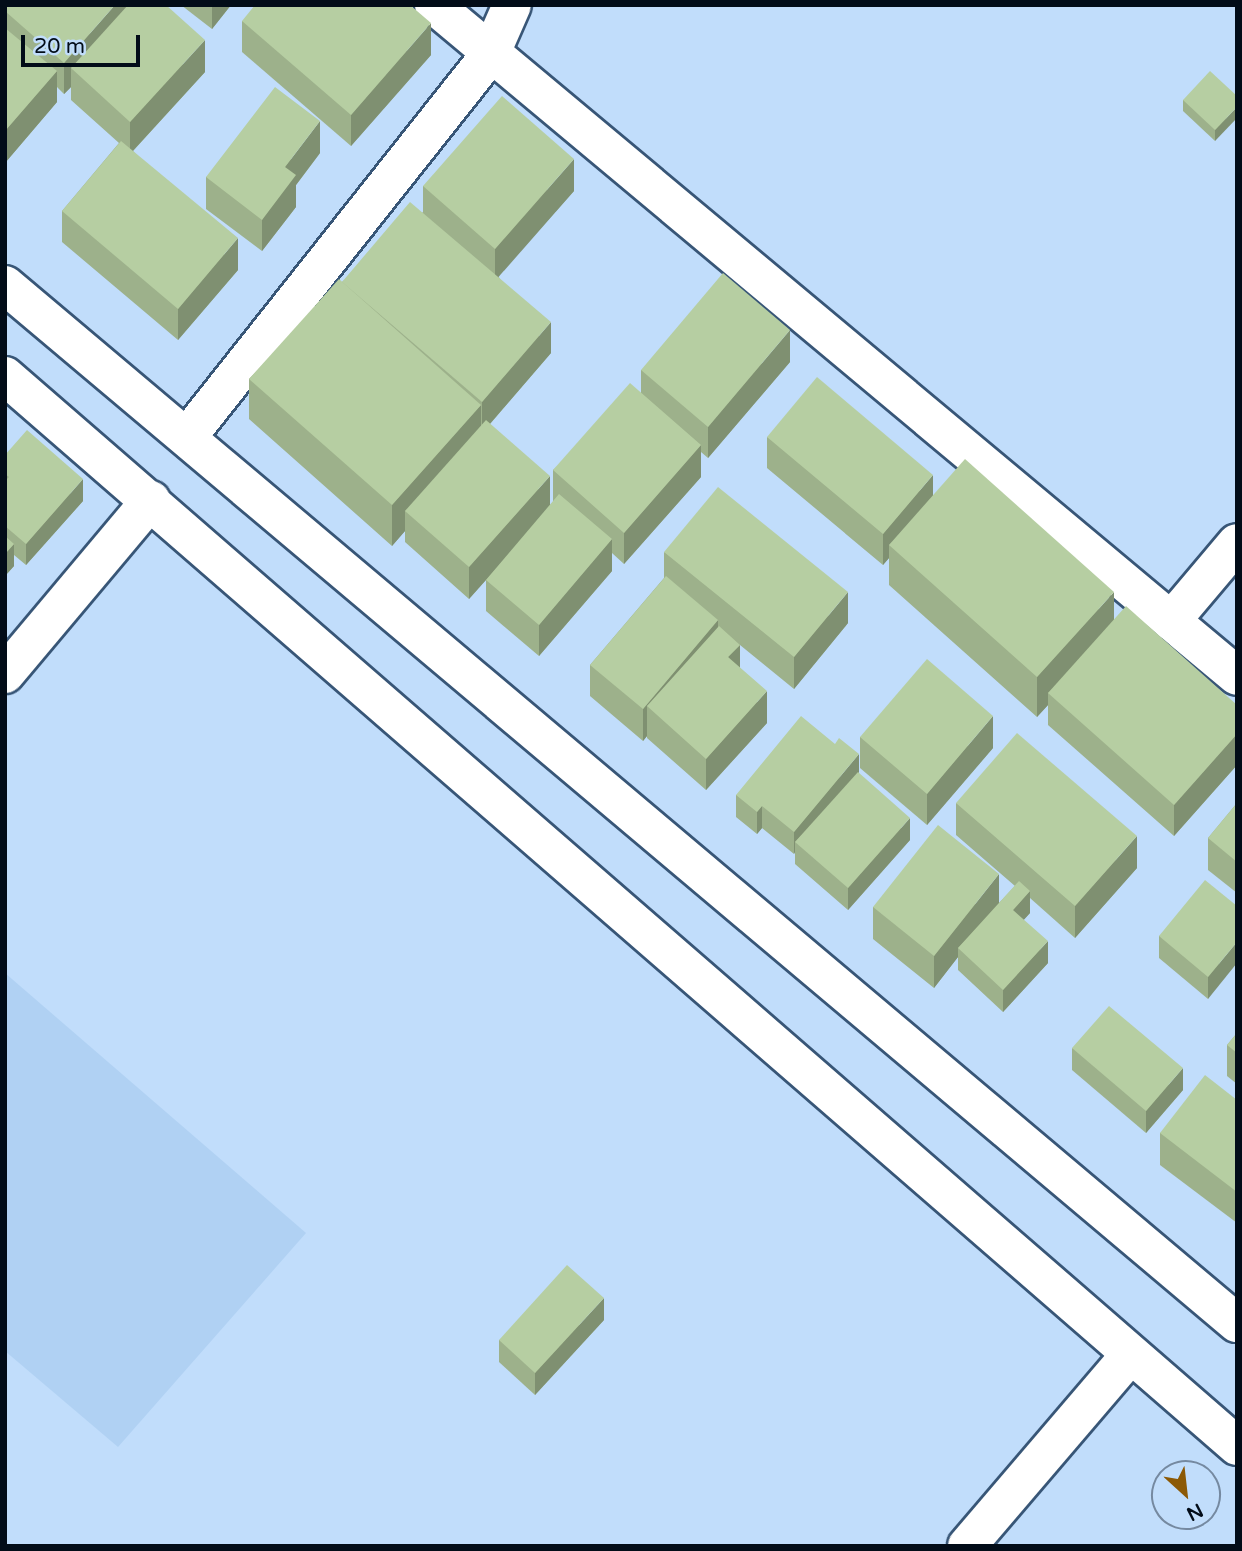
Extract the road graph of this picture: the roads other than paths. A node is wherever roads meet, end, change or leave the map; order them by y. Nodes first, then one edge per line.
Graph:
1 (434, 5) edge
2 (512, 5) edge
3 (491, 53) junction
4 (5, 285) edge
5 (5, 376) edge
6 (187, 437) junction
7 (151, 500) junction
8 (1237, 542) edge
9 (1171, 621) junction
10 (5, 674) edge
11 (1237, 676) edge
12 (1237, 1323) edge
13 (1130, 1355) junction
14 (1237, 1446) edge
15 (967, 1546) edge

1 - 3 street
2 - 3 street
3 - 6 street
3 - 9 street
4 - 6 street
5 - 7 street
6 - 12 street
7 - 10 street
7 - 13 street
8 - 9 street
9 - 11 street
13 - 14 street
13 - 15 street

